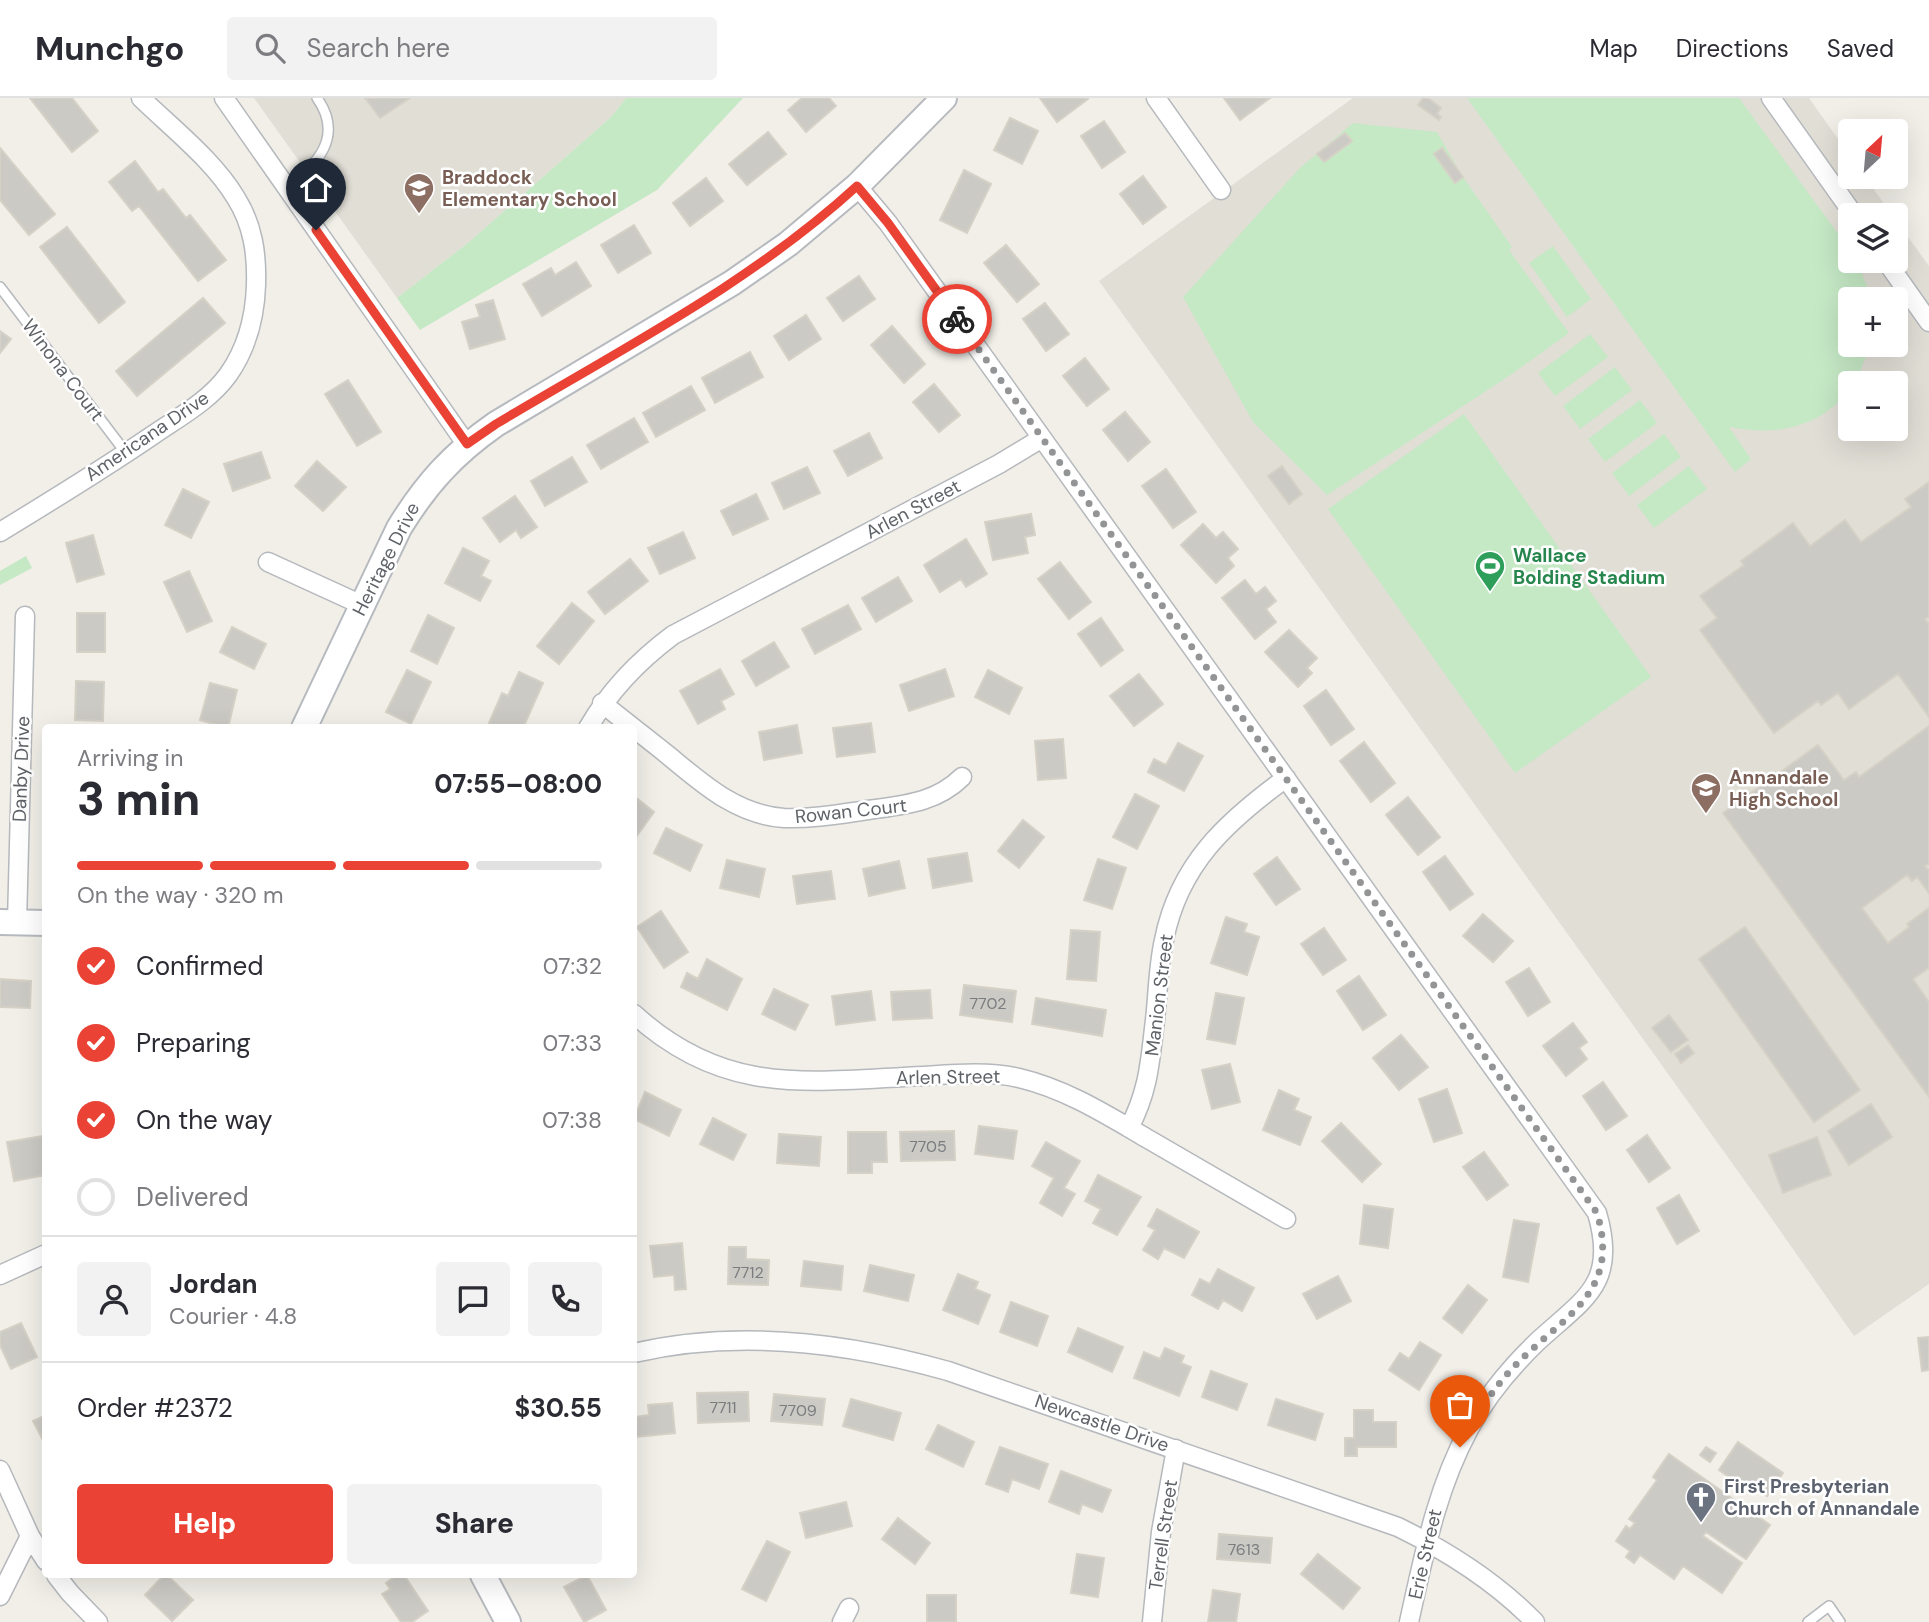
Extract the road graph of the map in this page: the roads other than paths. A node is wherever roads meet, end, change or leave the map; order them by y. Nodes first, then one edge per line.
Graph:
1 (141, 98) edge
2 (224, 98) edge
3 (317, 98) edge
4 (944, 98) edge
5 (1156, 98) edge
6 (1771, 98) edge
7 (857, 186) junction
8 (286, 187) junction
9 (1221, 190) dead end
10 (1845, 203) edge
11 (1894, 273) edge
12 (0, 287) edge
13 (1929, 322) edge
14 (1042, 438) junction
15 (467, 444) junction
16 (126, 453) junction
17 (0, 532) edge
18 (268, 562) dead end
19 (362, 605) junction
20 (25, 616) dead end
21 (602, 703) junction
22 (306, 724) edge
23 (590, 724) edge
24 (628, 724) edge
25 (637, 731) edge
26 (961, 777) dead end
27 (1286, 778) junction
28 (8, 922) edge
29 (42, 923) edge
30 (637, 1016) edge
31 (1129, 1128) junction
32 (1286, 1219) dead end
33 (42, 1256) edge
34 (0, 1275) edge
35 (637, 1353) edge
36 (1176, 1449) junction
37 (0, 1470) edge
38 (30, 1535) junction
39 (1427, 1541) junction
40 (42, 1555) edge
41 (58, 1578) edge
42 (485, 1578) edge
43 (0, 1596) edge
44 (98, 1622) edge
45 (508, 1622) edge
46 (1152, 1622) edge
47 (1409, 1622) edge
48 (1535, 1622) edge
49 (1808, 1622) edge
50 (1840, 1622) edge

1 - 16 street, Americana Drive
2 - 8 street
3 - 8 lane
4 - 7 street, Heritage Drive
5 - 9 street
6 - 10 street
7 - 14 street, Erie Street
7 - 15 street, Heritage Drive
8 - 15 street
11 - 13 street
12 - 16 lane, Winona Court
14 - 21 street, Arlen Street
14 - 27 street, Erie Street
15 - 19 street, Heritage Drive
16 - 17 street, Americana Drive
18 - 19 street
19 - 22 street, Heritage Drive
20 - 28 street, Danby Drive
21 - 23 street, Arlen Street
21 - 24 street, Rowan Court
25 - 26 street, Rowan Court
27 - 31 street, Manion Street
27 - 39 street, Erie Street
28 - 29 street
30 - 31 street, Arlen Street
31 - 32 street, Arlen Street
33 - 34 street
35 - 36 street, Newcastle Drive
36 - 39 street, Newcastle Drive
36 - 46 street, Terrell Street
37 - 38 street
38 - 40 street
38 - 43 street
39 - 47 street, Erie Street
39 - 48 street, Newcastle Drive
41 - 44 street
42 - 45 street
49 - 50 lane

